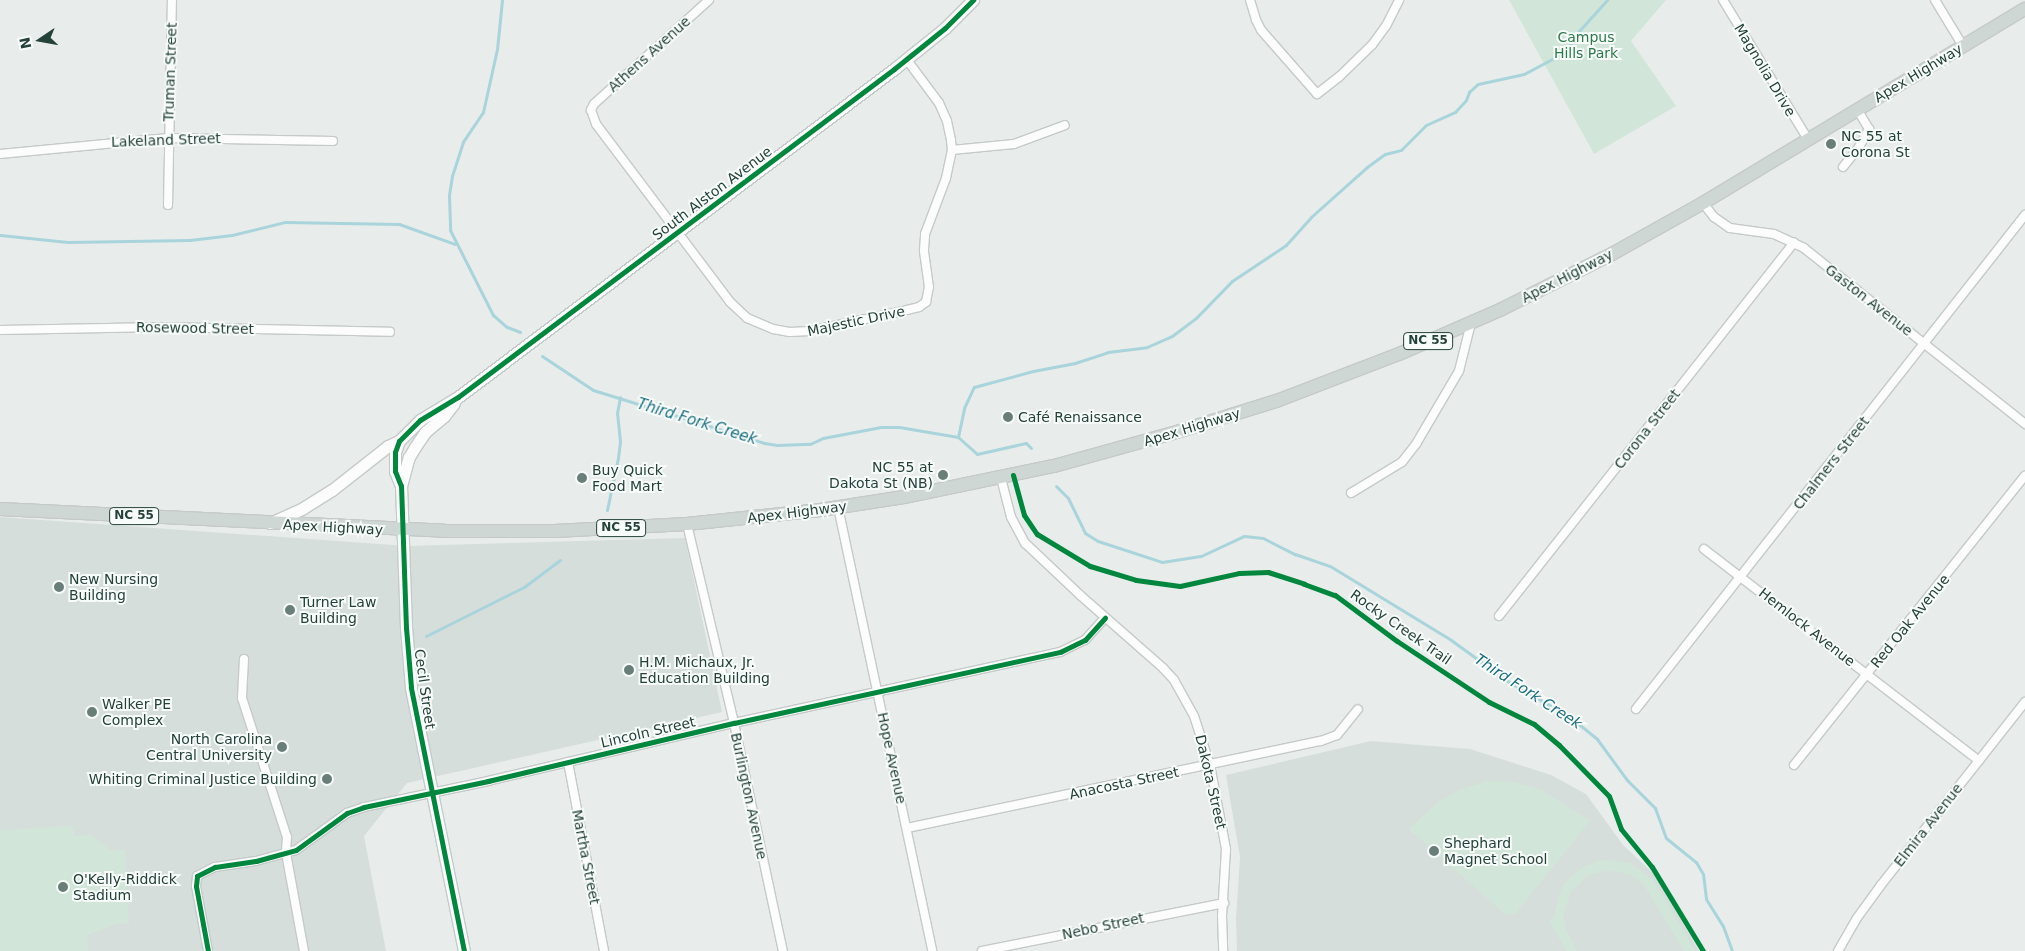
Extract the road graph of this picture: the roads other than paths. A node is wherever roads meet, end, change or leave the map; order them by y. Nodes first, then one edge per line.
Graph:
1 (172, 0) edge
2 (709, 0) edge
3 (973, 0) edge
4 (1250, 0) edge
5 (1399, 0) edge
6 (1723, 0) edge
7 (1935, 0) edge
8 (2025, 9) edge
9 (1963, 46) junction
10 (906, 60) junction
11 (1857, 109) junction
12 (592, 110) joint
13 (1066, 125) dead end
14 (168, 138) junction
15 (1808, 139) junction
16 (332, 141) dead end
17 (952, 150) junction
18 (0, 154) edge
19 (1843, 167) dead end
20 (1703, 203) junction
21 (168, 205) dead end
22 (2025, 215) edge
23 (677, 233) junction
24 (1794, 242) junction
25 (1471, 322) junction
26 (0, 330) edge
27 (390, 332) dead end
28 (1924, 344) junction
29 (458, 397) junction
30 (2025, 424) edge
31 (399, 441) junction
32 (2025, 476) edge
33 (1001, 478) junction
34 (401, 486) junction
35 (1352, 493) dead end
36 (838, 507) junction
37 (0, 509) edge
38 (268, 524) junction
39 (687, 524) junction
40 (404, 529) junction
41 (1704, 549) dead end
42 (1742, 577) junction
43 (1499, 616) dead end
44 (1105, 618) junction
45 (244, 659) dead end
46 (1867, 674) junction
47 (877, 691) junction
48 (2025, 702) edge
49 (1358, 709) dead end
50 (1636, 709) dead end
51 (734, 723) junction
52 (1979, 761) junction
53 (568, 762) junction
54 (1210, 765) junction
55 (1794, 765) dead end
56 (431, 793) junction
57 (906, 828) junction
58 (286, 853) junction
59 (1224, 903) junction
60 (208, 951) edge
61 (304, 951) edge
62 (464, 951) edge
63 (604, 951) edge
64 (782, 951) edge
65 (932, 951) edge
66 (982, 951) edge
67 (1223, 951) edge
68 (1838, 951) edge

1 - 14 street, Truman Street
2 - 12 street, Athens Avenue
3 - 10 street, South Alston Avenue
4 - 5 street
6 - 15 street, Magnolia Drive
7 - 9 street
8 - 9 main road, Apex Highway / NC 55
9 - 11 main road, Apex Highway / NC 55
10 - 17 street
10 - 23 street, South Alston Avenue
11 - 15 main road, Apex Highway / NC 55
11 - 19 street
12 - 23 street, Majestic Drive
13 - 17 street
14 - 16 street, Lakeland Street
14 - 18 street, Lakeland Street
14 - 21 street, Truman Street
15 - 20 main road, Apex Highway / NC 55
17 - 23 street, Majestic Drive
20 - 24 street, Gaston Avenue
20 - 25 main road, Apex Highway / NC 55
22 - 28 street, Chalmers Street
23 - 29 street, South Alston Avenue
24 - 28 street, Gaston Avenue
24 - 43 street, Corona Street
25 - 33 main road, Apex Highway / NC 55
25 - 35 street
26 - 27 street, Rosewood Street
28 - 30 street, Gaston Avenue
28 - 42 street, Chalmers Street
29 - 31 street
29 - 34 street, Cecil Street
31 - 34 street, Cecil Street
31 - 38 street
32 - 46 street, Red Oak Avenue
33 - 36 main road, Apex Highway / NC 55
33 - 44 street, Dakota Street
34 - 40 street, Cecil Street
36 - 39 main road, Apex Highway / NC 55
36 - 47 street, Hope Avenue
37 - 38 main road, NC 55
38 - 40 main road, Apex Highway / NC 55
39 - 40 main road, Apex Highway / NC 55
39 - 51 street, Burlington Avenue
40 - 56 street, Cecil Street
41 - 42 street, Hemlock Avenue
42 - 46 street, Hemlock Avenue
42 - 50 street, Chalmers Street
44 - 47 street, Lincoln Street
44 - 54 street, Dakota Street
45 - 58 street
46 - 52 street, Hemlock Avenue
46 - 55 street, Red Oak Avenue
47 - 51 street, Lincoln Street
47 - 57 street, Hope Avenue
48 - 52 street, Elmira Avenue
49 - 54 street, Anacosta Street
51 - 53 street, Lincoln Street
51 - 64 street, Burlington Avenue
52 - 68 street, Elmira Avenue
53 - 56 street, Lincoln Street
53 - 63 street, Martha Street
54 - 57 street, Anacosta Street
54 - 59 street, Dakota Street
56 - 58 street, Lincoln Street
56 - 62 street, Cecil Street
57 - 65 street, Hope Avenue
58 - 60 street, Lincoln Street
58 - 61 street
59 - 66 street, Nebo Street
59 - 67 street, Dakota Street

